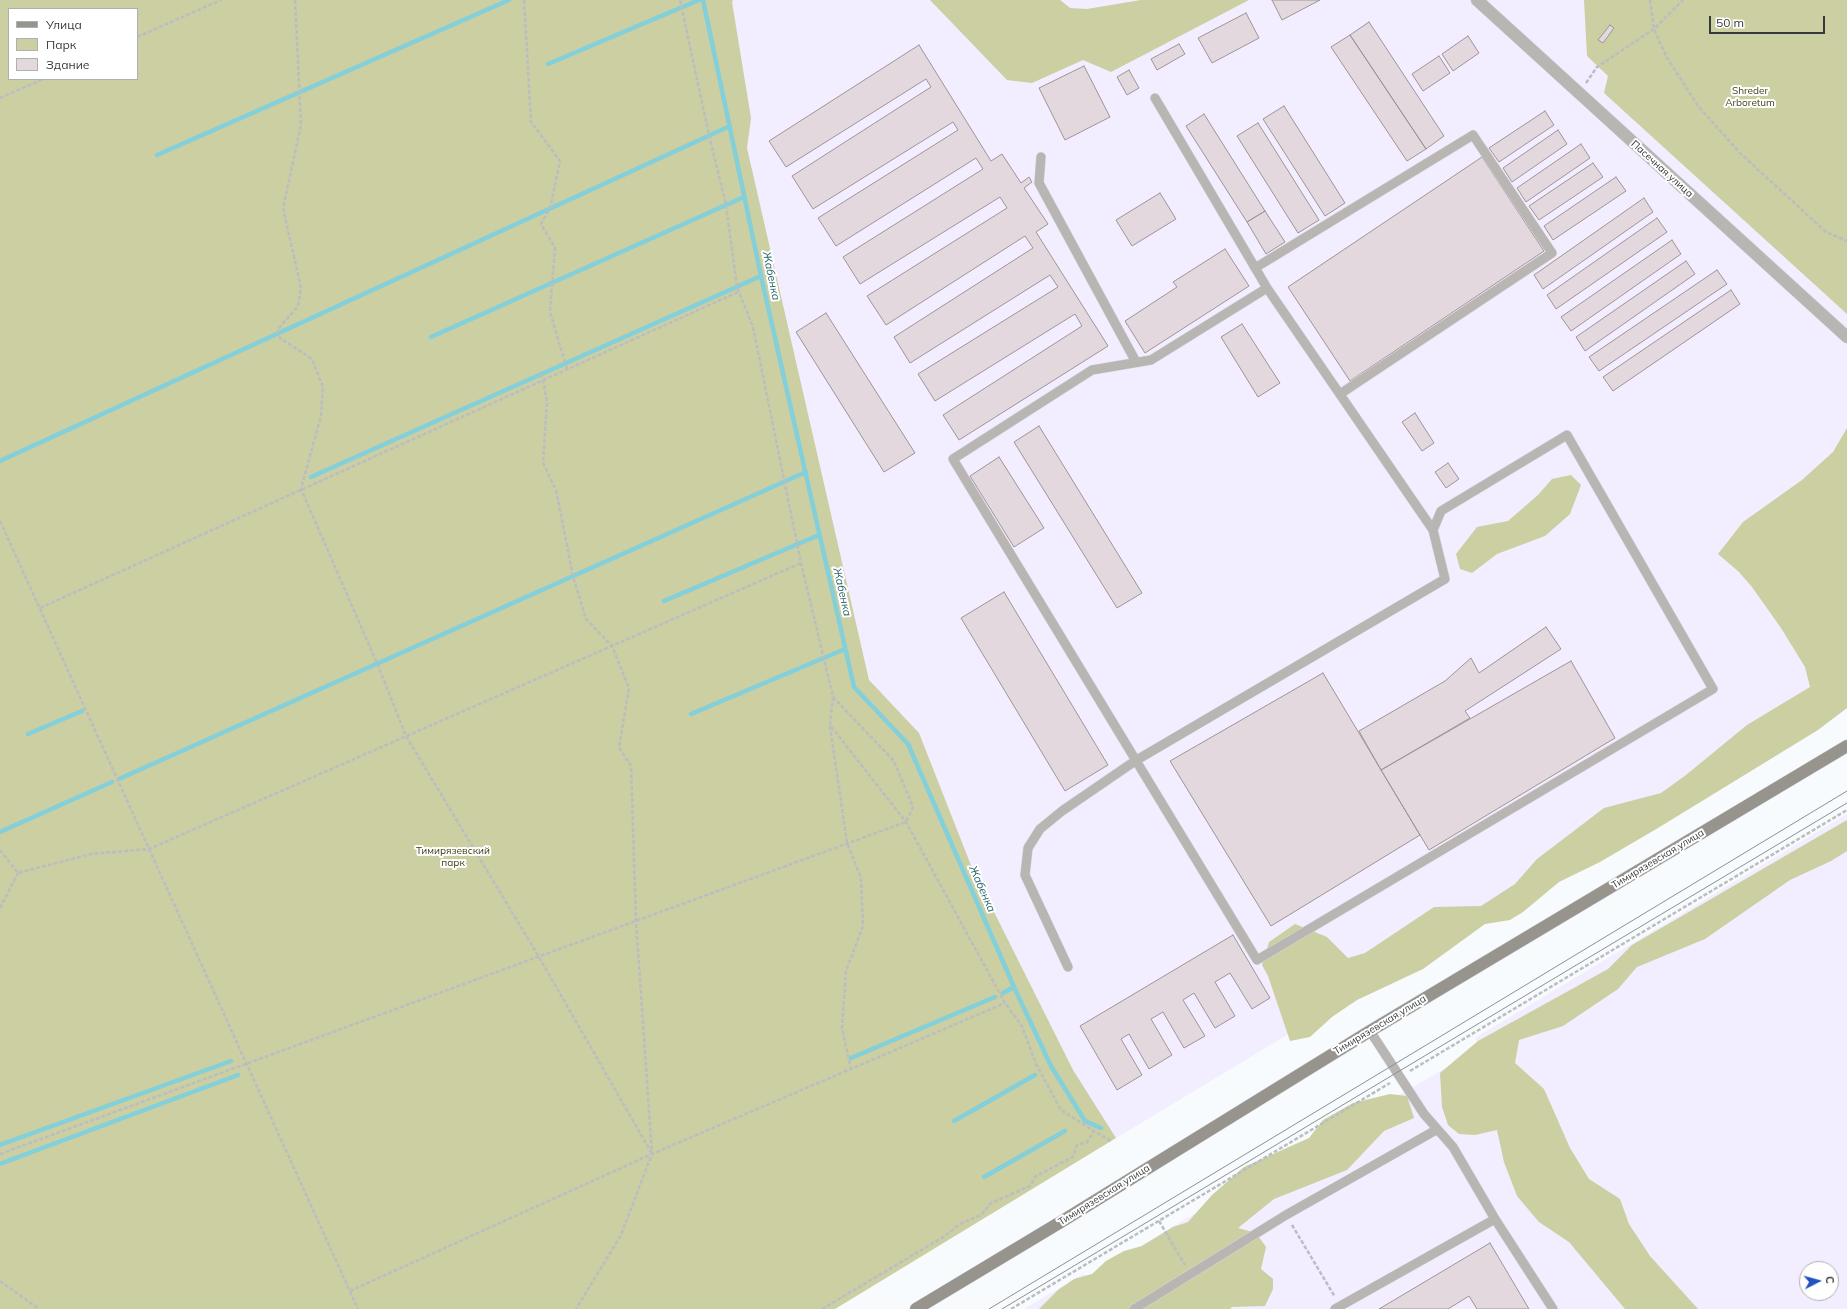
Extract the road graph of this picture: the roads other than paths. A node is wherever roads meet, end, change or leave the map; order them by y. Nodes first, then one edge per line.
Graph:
1 (1477, 0) edge
2 (1155, 98) dead end
3 (1041, 157) dead end
4 (1255, 268) junction
5 (1267, 288) junction
6 (1847, 337) edge
7 (1136, 362) junction
8 (1340, 394) junction
9 (1433, 530) junction
10 (1847, 746) edge
11 (1135, 761) junction
12 (1068, 967) dead end
13 (1370, 1031) junction
14 (1436, 1130) junction
15 (1495, 1219) junction
16 (1337, 1307) edge
17 (916, 1309) edge
18 (1134, 1309) edge
19 (1553, 1309) edge

1 - 6 street, Пасечная улица
2 - 4 lane
3 - 7 lane
4 - 5 lane
4 - 8 lane
5 - 7 lane
5 - 8 lane
7 - 11 lane
8 - 9 lane
9 - 11 lane
9 - 11 lane
10 - 13 main road, Тимирязевская улица
11 - 12 lane
13 - 14 lane
13 - 17 main road, Тимирязевская улица
14 - 15 lane
14 - 18 lane
15 - 16 lane
15 - 19 lane

